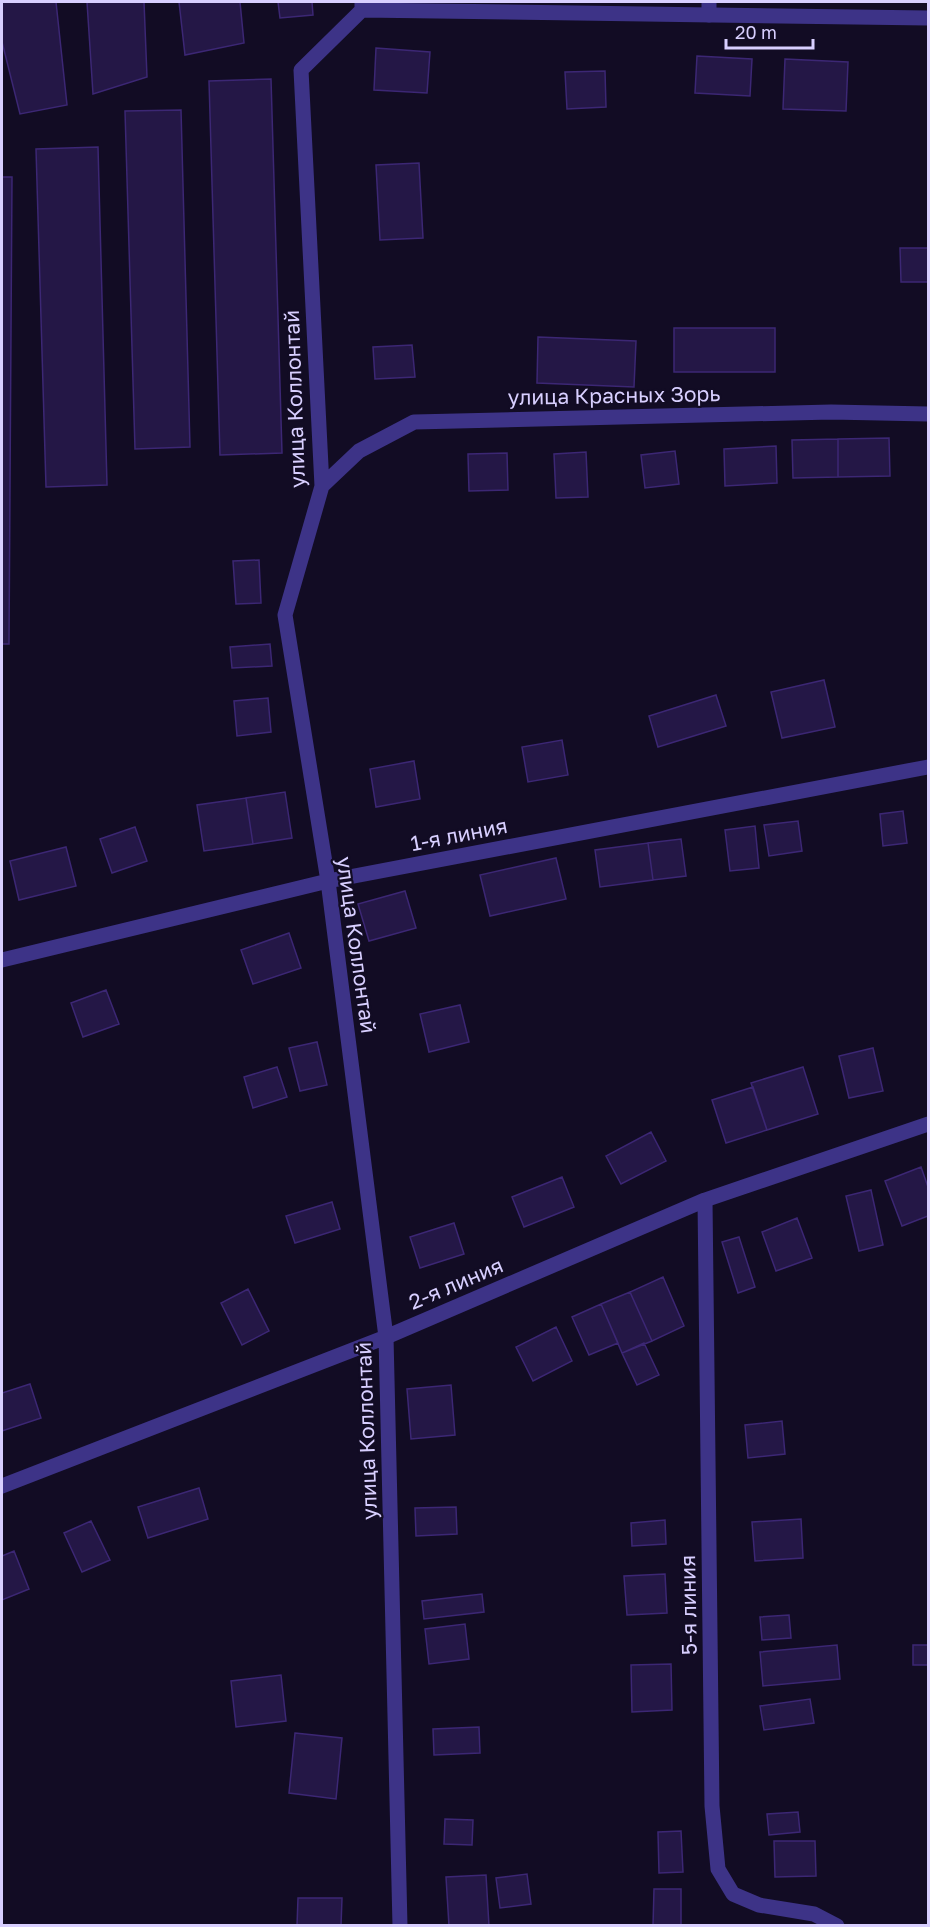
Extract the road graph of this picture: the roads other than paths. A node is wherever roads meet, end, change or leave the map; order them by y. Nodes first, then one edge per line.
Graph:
1 (362, 4) edge
2 (576, 7) edge
3 (709, 8) edge
4 (928, 18) edge
5 (928, 414) edge
6 (322, 486) junction
7 (928, 767) edge
8 (328, 881) junction
9 (2, 960) edge
10 (928, 1124) edge
11 (705, 1200) junction
12 (386, 1337) junction
13 (2, 1486) edge
14 (400, 1926) edge
15 (837, 1926) edge

1 - 2 street
1 - 6 street, улица Коллонтай
2 - 3 street
3 - 4 street
5 - 6 street, улица Красных Зорь
6 - 8 street, улица Коллонтай
7 - 8 street, 1-я линия
8 - 9 street, 1-я линия
8 - 12 street, улица Коллонтай
10 - 11 street, 2-я линия
11 - 12 street, 2-я линия
11 - 15 street, 5-я линия
12 - 13 street, 2-я линия
12 - 14 street, улица Коллонтай

